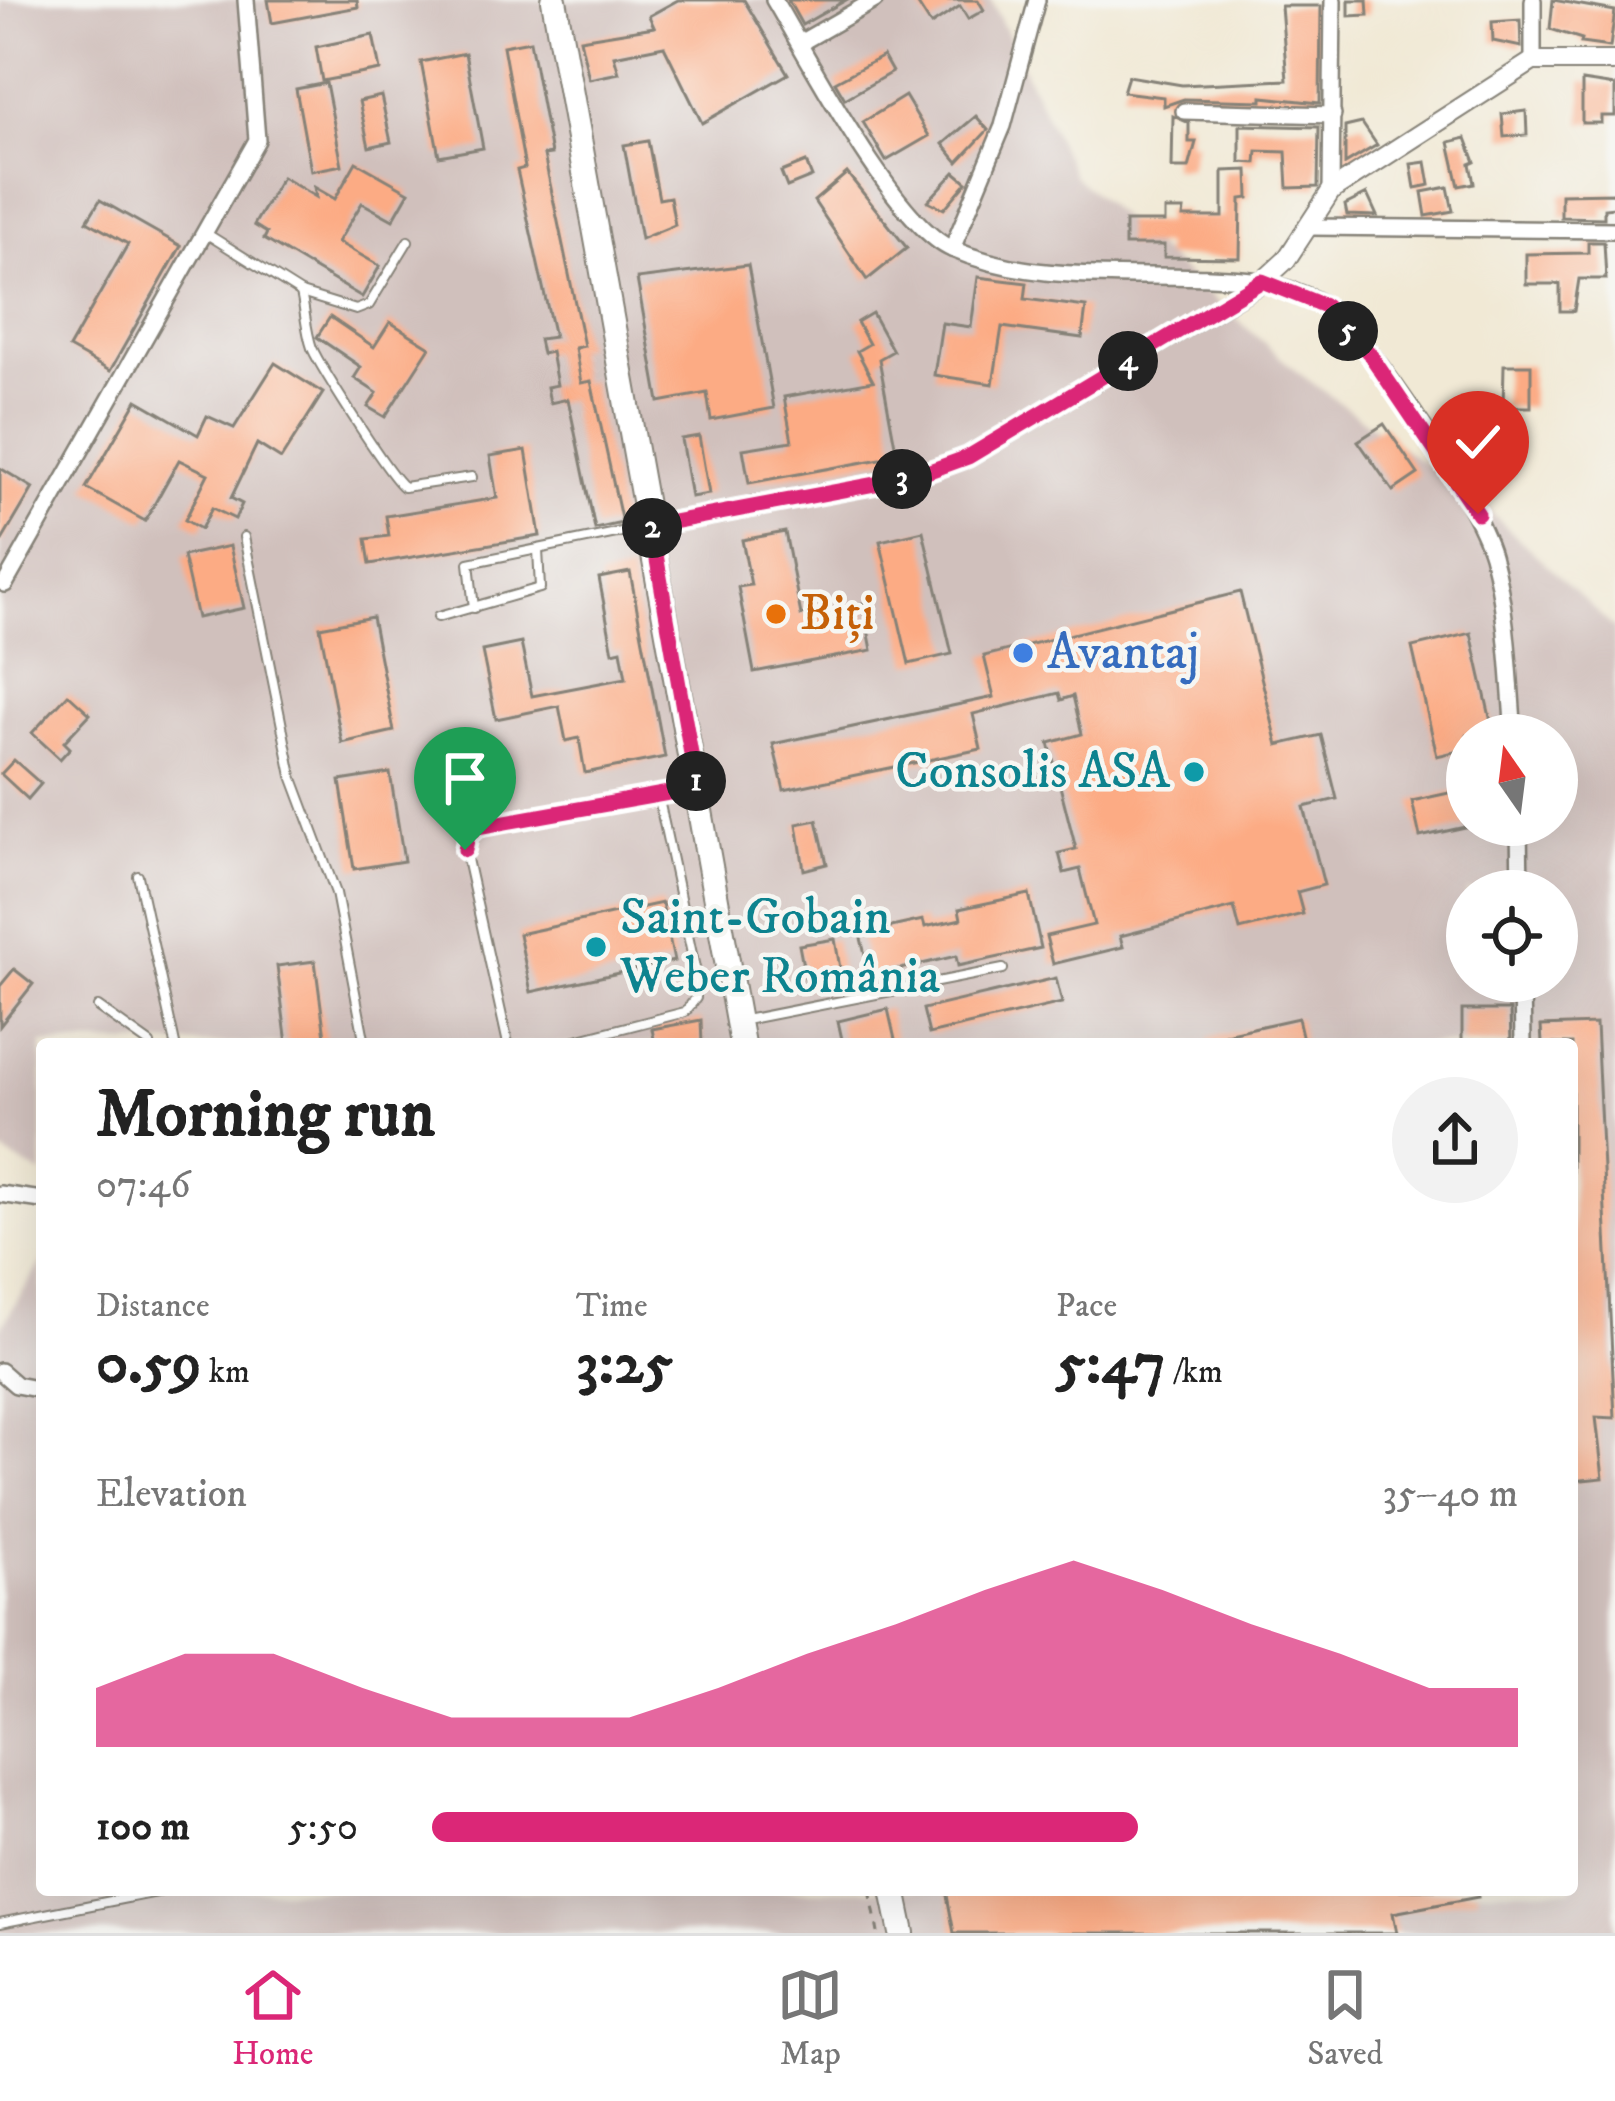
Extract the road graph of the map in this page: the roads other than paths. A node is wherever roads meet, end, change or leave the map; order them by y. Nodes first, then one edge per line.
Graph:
1 (246, 0) edge
2 (554, 0) edge
3 (774, 0) edge
4 (875, 0) edge
5 (1036, 0) edge
6 (1333, 0) edge
7 (1533, 0) edge
8 (800, 43) junction
9 (1533, 62) junction
10 (1615, 62) edge
11 (1184, 111) dead end
12 (1333, 115) junction
13 (1331, 191) junction
14 (1310, 226) junction
15 (1615, 230) edge
16 (206, 233) junction
17 (408, 241) dead end
18 (952, 249) junction
19 (1262, 281) junction
20 (302, 292) junction
21 (472, 477) dead end
22 (651, 526) junction
23 (244, 537) dead end
24 (538, 550) junction
25 (3, 587) edge
26 (474, 608) junction
27 (438, 617) dead end
28 (1512, 714) edge
29 (697, 788) junction
30 (658, 795) junction
31 (138, 876) dead end
32 (1003, 969) dead end
33 (1522, 1002) edge
34 (98, 1006) dead end
35 (740, 1033) edge
36 (143, 1038) edge
37 (174, 1038) edge
38 (364, 1038) edge
39 (507, 1038) edge
40 (583, 1038) edge
41 (1523, 1038) edge
42 (0, 1194) edge
43 (36, 1199) edge
44 (0, 1371) edge
45 (36, 1389) edge
46 (137, 1896) edge
47 (894, 1896) edge
48 (0, 1923) edge
49 (902, 1933) edge

1 - 16 street
2 - 22 main road
3 - 8 street
4 - 8 street
5 - 18 street
6 - 12 street
7 - 9 street
8 - 18 street
9 - 10 street
9 - 13 street
11 - 12 street
12 - 13 street
13 - 14 street
14 - 15 street
14 - 19 street
16 - 20 lane
16 - 25 street
17 - 20 lane
18 - 19 street
19 - 22 street
19 - 28 street
20 - 21 lane
22 - 24 lane
22 - 29 main road
23 - 38 lane
24 - 26 lane
24 - 26 lane
26 - 27 lane
29 - 30 lane
29 - 35 main road
30 - 39 lane
30 - 40 lane
31 - 37 lane
32 - 35 lane
33 - 41 street
34 - 36 lane
42 - 43 street
44 - 45 street
46 - 48 lane
47 - 49 main road

